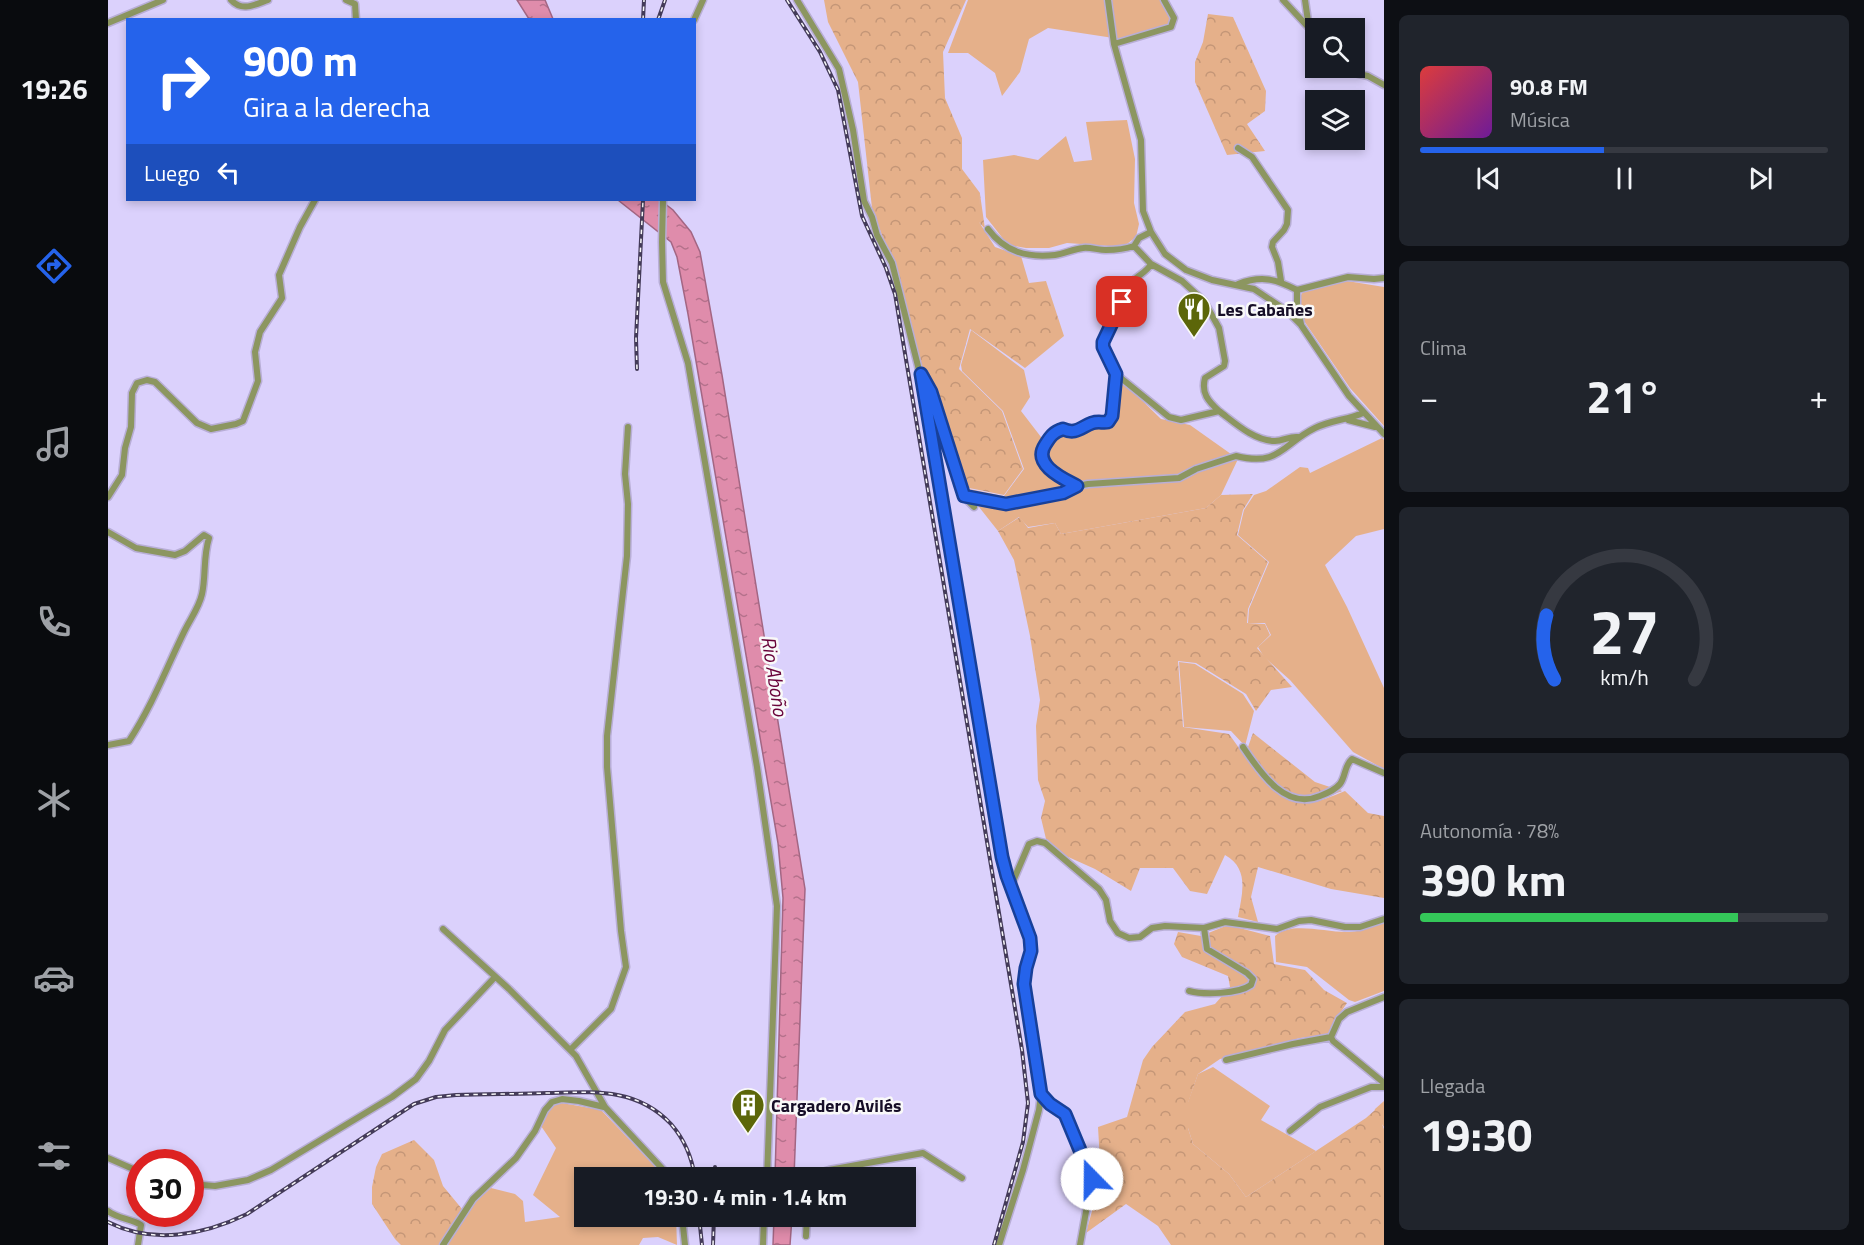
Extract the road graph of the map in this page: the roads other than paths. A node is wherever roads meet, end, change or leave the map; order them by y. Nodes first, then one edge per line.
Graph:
1 (163, 0) edge
2 (231, 0) edge
3 (268, 0) edge
4 (346, 0) edge
5 (703, 0) edge
6 (797, 0) edge
7 (1108, 0) edge
8 (1164, 0) edge
9 (1283, 0) edge
10 (1305, 0) edge
11 (356, 18) edge
12 (695, 18) edge
13 (1308, 18) edge
14 (108, 23) edge
15 (1305, 24) edge
16 (1114, 44) junction
17 (1365, 75) edge
18 (1384, 85) edge
19 (1238, 148) dead end
20 (314, 201) edge
21 (663, 202) edge
22 (988, 229) dead end
23 (1151, 232) junction
24 (1134, 246) junction
25 (1150, 264) junction
26 (1384, 278) edge
27 (1281, 281) junction
28 (1237, 285) junction
29 (1297, 290) junction
30 (1301, 325) junction
31 (921, 374) junction
32 (1116, 374) junction
33 (1219, 411) junction
34 (1363, 413) junction
35 (1347, 419) junction
36 (628, 427) dead end
37 (1377, 427) junction
38 (1384, 434) edge
39 (1298, 437) junction
40 (1077, 486) junction
41 (108, 496) edge
42 (964, 496) junction
43 (974, 507) dead end
44 (108, 532) edge
45 (108, 745) edge
46 (1243, 747) dead end
47 (1384, 773) edge
48 (1011, 886) junction
49 (1384, 919) edge
50 (1204, 928) junction
51 (443, 930) dead end
52 (495, 976) junction
53 (1189, 992) dead end
54 (1384, 997) edge
55 (1331, 1037) junction
56 (570, 1050) junction
57 (1226, 1060) dead end
58 (1384, 1085) edge
59 (1041, 1094) junction
60 (605, 1107) junction
61 (1290, 1131) dead end
62 (108, 1158) edge
63 (126, 1166) edge
64 (661, 1167) edge
65 (767, 1167) edge
66 (846, 1167) edge
67 (962, 1178) dead end
68 (204, 1185) edge
69 (108, 1210) edge
70 (683, 1227) edge
71 (764, 1227) edge
72 (806, 1227) edge
73 (806, 1236) dead end
74 (138, 1245) edge
75 (443, 1245) edge
76 (685, 1245) edge
77 (763, 1245) edge
78 (999, 1245) edge
79 (1080, 1245) edge

1 - 14 street
2 - 3 street
4 - 11 street
5 - 12 street
6 - 31 street
7 - 16 street
8 - 16 street
9 - 15 street
10 - 13 street
16 - 23 street
17 - 18 street
19 - 27 street
20 - 41 street
21 - 65 street
22 - 24 street
23 - 24 street
23 - 28 street
24 - 25 street
25 - 32 street
25 - 33 street
26 - 29 street
27 - 28 street
27 - 29 street
28 - 30 street
29 - 30 street
30 - 34 street
31 - 42 street
31 - 48 street
32 - 33 street
32 - 40 street
33 - 39 street
34 - 35 street
34 - 37 street
35 - 37 street
35 - 39 street
36 - 56 street
37 - 38 street
39 - 40 street
40 - 42 street
42 - 43 street
44 - 45 street
46 - 47 street
48 - 50 street
48 - 59 street
49 - 50 street
50 - 53 street
51 - 52 street
52 - 56 street
52 - 68 street
54 - 55 street
55 - 57 street
55 - 58 street
56 - 60 street
58 - 61 street
59 - 78 street
59 - 79 street
60 - 64 street
60 - 75 street
62 - 63 street
66 - 67 street
69 - 74 street
70 - 76 street
71 - 77 street
72 - 73 street

